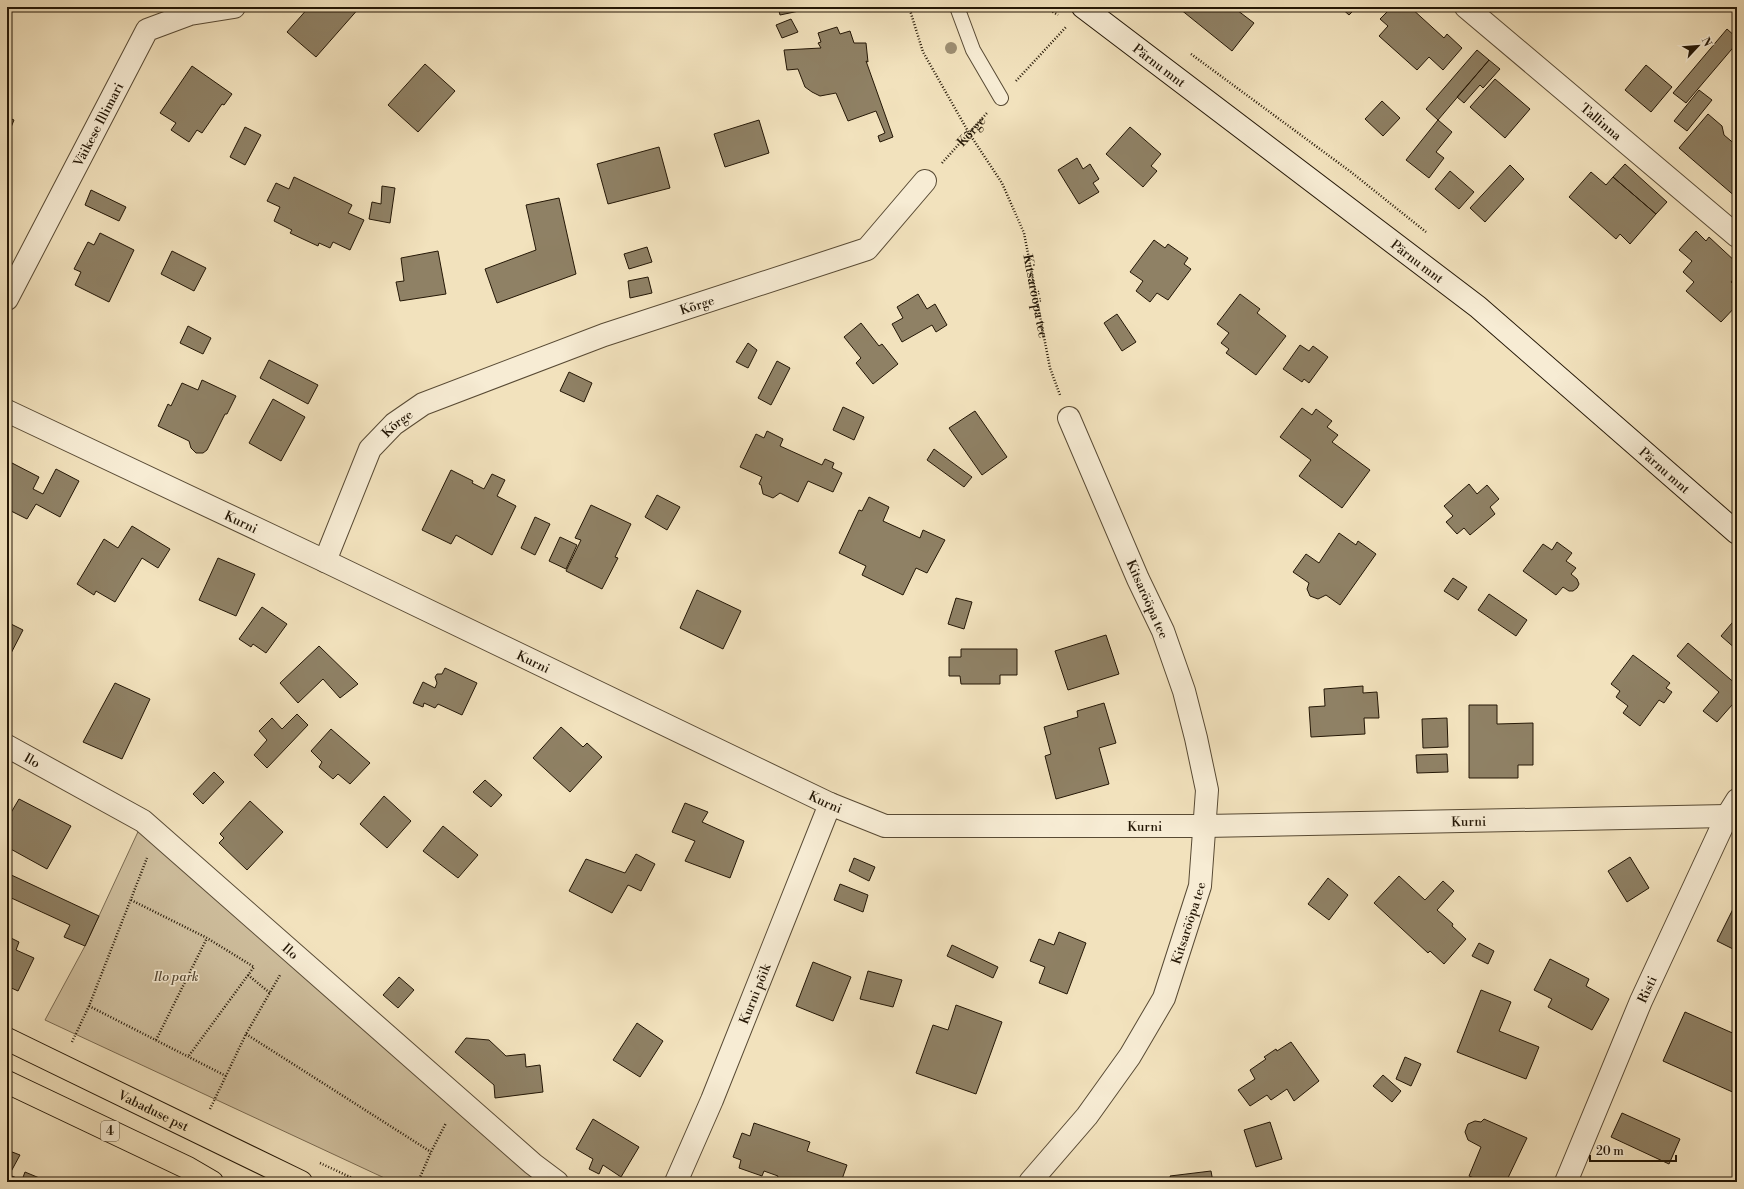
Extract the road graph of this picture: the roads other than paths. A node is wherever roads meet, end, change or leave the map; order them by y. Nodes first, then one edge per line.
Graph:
1 (234, 7) edge
2 (957, 7) edge
3 (1466, 7) edge
4 (1076, 15) edge
5 (1001, 98) road end
6 (925, 181) road end
7 (1737, 236) edge
8 (7, 299) edge
9 (7, 411) edge
10 (1069, 418) road end
11 (1737, 532) edge
12 (325, 561) junction
13 (7, 746) edge
14 (830, 804) junction
15 (1732, 808) edge
16 (1205, 826) junction
17 (7, 1039) edge
18 (7, 1082) edge
19 (212, 1182) edge
20 (301, 1182) edge
21 (557, 1182) edge
22 (676, 1182) edge
23 (1030, 1182) edge
24 (1566, 1182) edge

1 - 8 street, Väikese Illimari
2 - 5 lane
3 - 7 street, Tallinna
4 - 11 street, Pärnu mnt
6 - 12 street, Kõrge
9 - 12 street, Kurni
10 - 16 street, Kitsarööpa tee
12 - 14 street, Kurni
13 - 21 street, Ilo
14 - 16 street, Kurni
14 - 22 street, Kurni põik
15 - 16 street, Kurni
15 - 24 street, Risti
16 - 23 street, Kitsarööpa tee
17 - 20 highway, Vabaduse pst
18 - 19 highway, 4

